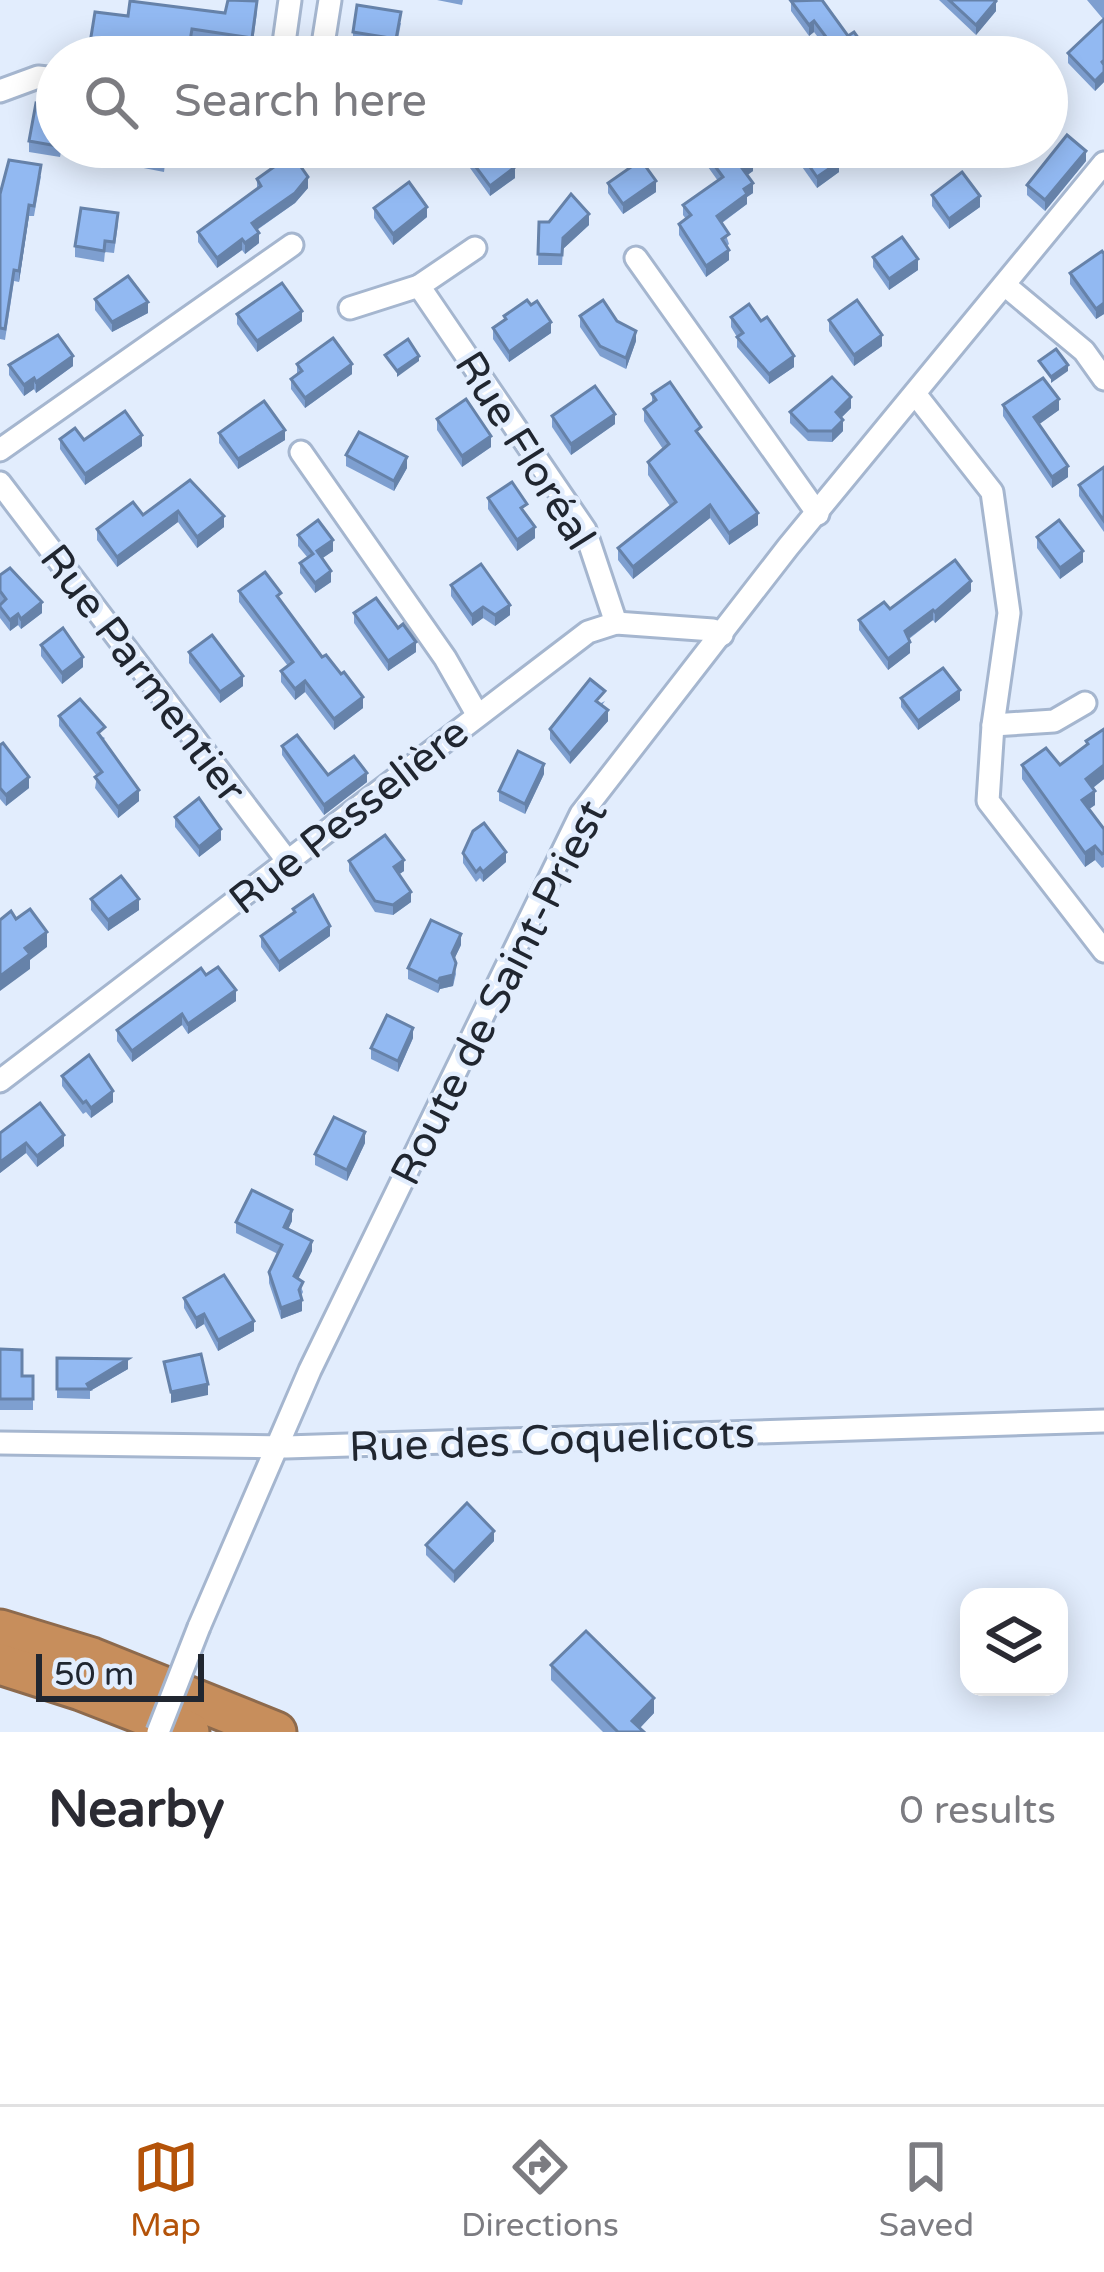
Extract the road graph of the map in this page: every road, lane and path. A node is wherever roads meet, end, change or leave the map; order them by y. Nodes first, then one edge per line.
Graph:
1 (290, 0) edge
2 (330, 0) edge
3 (286, 36) edge
4 (324, 36) edge
5 (36, 78) edge
6 (0, 92) edge
7 (1104, 163) edge
8 (292, 245) dead end
9 (475, 248) dead end
10 (637, 258) dead end
11 (419, 286) junction
12 (1006, 286) junction
13 (350, 308) dead end
14 (1104, 379) edge
15 (916, 395) junction
16 (0, 450) edge
17 (301, 452) dead end
18 (0, 483) edge
19 (818, 514) junction
20 (616, 622) junction
21 (722, 635) junction
22 (1085, 704) dead end
23 (477, 714) junction
24 (993, 725) junction
25 (289, 863) junction
26 (1104, 951) edge
27 (0, 1081) edge
28 (1104, 1421) edge
29 (0, 1443) edge
30 (274, 1448) junction
31 (0, 1630) edge
32 (0, 1664) edge
33 (158, 1732) edge
34 (189, 1732) edge
35 (276, 1732) edge

1 - 3 street
2 - 4 street
5 - 6 street
7 - 12 street, Route de Saint-Priest
8 - 16 street
9 - 11 street
10 - 19 street
11 - 13 street
11 - 20 street, Rue Floréal
12 - 14 street
12 - 15 street, Route de Saint-Priest
15 - 19 street, Route de Saint-Priest
15 - 24 street
17 - 23 street
18 - 25 street, Rue Parmentier
19 - 21 street, Route de Saint-Priest
20 - 21 street
20 - 23 street, Rue Pesselière
21 - 30 street, Route de Saint-Priest
22 - 24 street
23 - 25 street, Rue Pesselière
24 - 26 street
25 - 27 street, Rue Pesselière
28 - 30 street, Rue des Coquelicots
29 - 30 street, Rue des Coquelicots
30 - 33 street, Route de Saint-Priest, bridge
31 - 35 highway
32 - 34 highway

